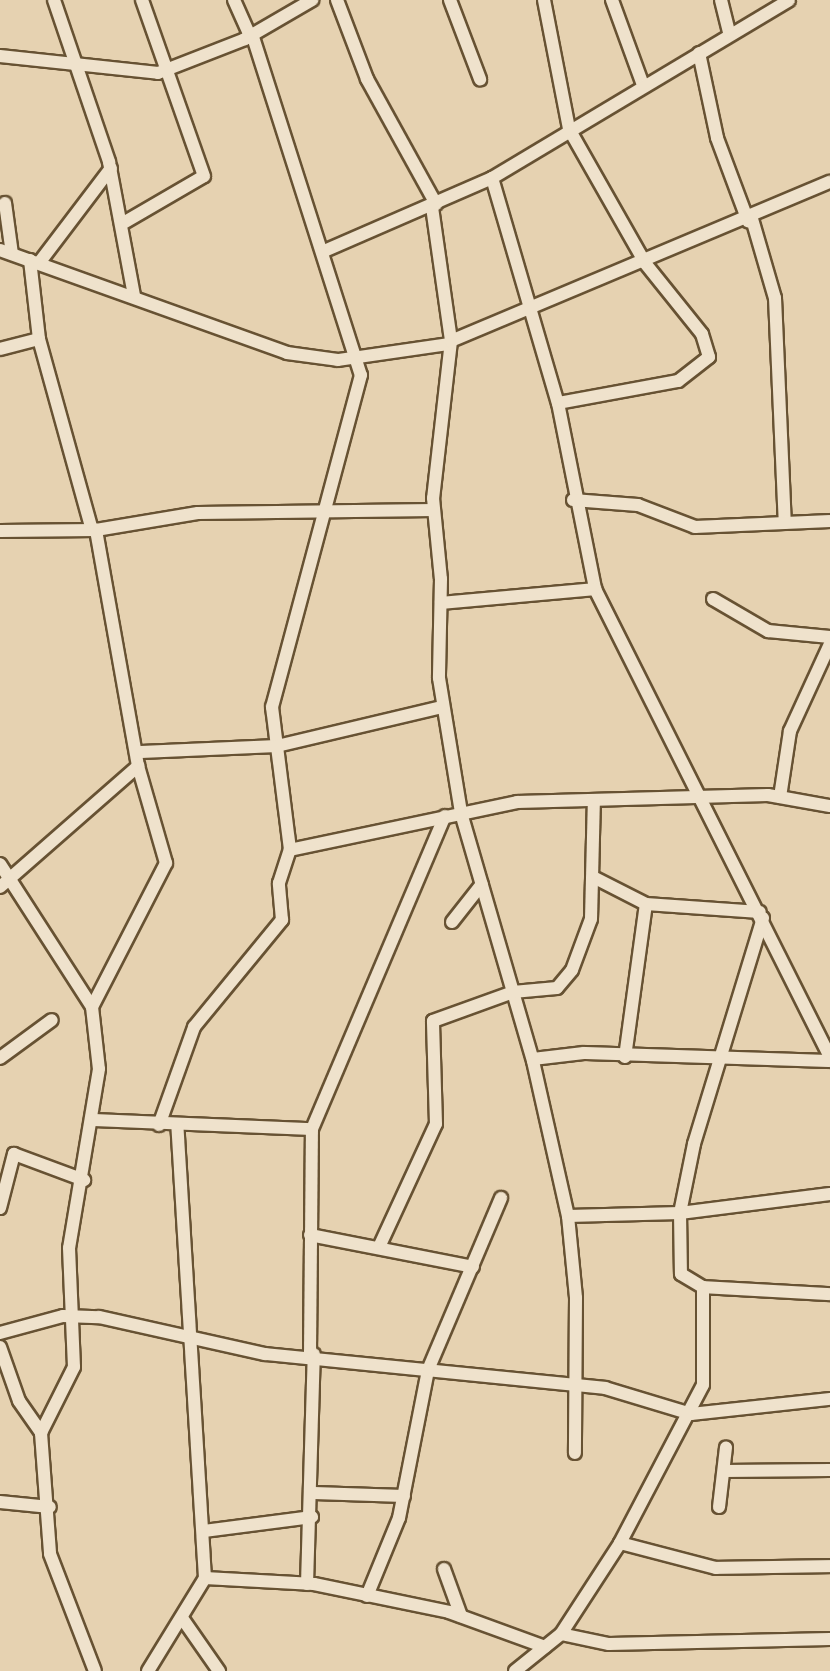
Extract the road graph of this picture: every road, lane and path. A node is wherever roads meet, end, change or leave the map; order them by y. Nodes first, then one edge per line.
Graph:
1 (54, 0) edge
2 (142, 0) edge
3 (234, 0) edge
4 (312, 0) edge
5 (337, 0) edge
6 (450, 0) edge
7 (544, 0) edge
8 (612, 0) edge
9 (721, 0) edge
10 (789, 0) edge
11 (251, 35) junction
12 (730, 35) junction
13 (699, 53) junction
14 (0, 56) edge
15 (81, 64) junction
16 (165, 70) junction
17 (480, 79) dead end
18 (643, 85) junction
19 (569, 129) junction
20 (111, 168) junction
21 (492, 178) junction
22 (830, 182) edge
23 (5, 203) dead end
24 (434, 205) junction
25 (750, 220) junction
26 (125, 222) junction
27 (324, 251) junction
28 (6, 252) edge
29 (34, 261) junction
30 (645, 263) junction
31 (134, 295) junction
32 (529, 307) junction
33 (39, 339) junction
34 (450, 342) junction
35 (0, 349) edge
36 (358, 357) junction
37 (558, 403) junction
38 (573, 500) junction
39 (434, 510) junction
40 (326, 515) junction
41 (830, 521) edge
42 (785, 523) junction
43 (94, 530) junction
44 (0, 531) edge
45 (595, 589) junction
46 (713, 599) dead end
47 (441, 603) junction
48 (830, 637) edge
49 (830, 644) edge
50 (442, 707) junction
51 (277, 746) junction
52 (141, 752) junction
53 (138, 766) junction
54 (698, 797) junction
55 (780, 797) junction
56 (594, 800) junction
57 (830, 806) edge
58 (461, 813) junction
59 (445, 816) junction
60 (290, 850) junction
61 (0, 864) edge
62 (595, 878) junction
63 (3, 884) edge
64 (482, 884) junction
65 (646, 904) junction
66 (761, 915) junction
67 (452, 922) dead end
68 (513, 992) junction
69 (92, 1007) junction
70 (52, 1020) dead end
71 (824, 1028) edge
72 (1, 1055) edge
73 (625, 1057) junction
74 (533, 1059) junction
75 (830, 1059) edge
76 (713, 1061) junction
77 (94, 1120) junction
78 (159, 1125) junction
79 (177, 1125) junction
80 (312, 1129) junction
81 (84, 1180) junction
82 (830, 1194) edge
83 (501, 1198) dead end
84 (0, 1208) edge
85 (680, 1213) junction
86 (568, 1216) junction
87 (310, 1235) junction
88 (380, 1245) junction
89 (473, 1267) junction
90 (703, 1287) junction
91 (830, 1294) edge
92 (69, 1315) junction
93 (0, 1333) edge
94 (190, 1337) junction
95 (0, 1347) edge
96 (312, 1354) junction
97 (4, 1368) edge
98 (428, 1370) junction
99 (576, 1385) junction
100 (830, 1399) edge
101 (691, 1414) junction
102 (41, 1433) junction
103 (726, 1447) dead end
104 (575, 1453) dead end
105 (830, 1470) edge
106 (724, 1471) junction
107 (314, 1493) junction
108 (404, 1496) junction
109 (0, 1502) edge
110 (50, 1507) junction
111 (719, 1507) dead end
112 (312, 1517) junction
113 (204, 1531) junction
114 (620, 1543) junction
115 (830, 1566) edge
116 (444, 1569) dead end
117 (205, 1578) junction
118 (307, 1584) junction
119 (367, 1596) junction
120 (461, 1616) junction
121 (182, 1618) junction
122 (561, 1634) junction
123 (830, 1639) edge
124 (545, 1647) junction
125 (95, 1671) edge
126 (148, 1671) edge
127 (219, 1671) edge
128 (515, 1671) edge

1 - 15 street
2 - 16 street
3 - 11 street
4 - 11 street
5 - 24 street
6 - 17 street
7 - 19 street
8 - 18 street
9 - 12 street
10 - 12 street
11 - 16 street
11 - 27 street
12 - 13 street
13 - 18 street
13 - 25 street
14 - 15 street
15 - 16 street
15 - 20 street
16 - 26 street
18 - 19 street
19 - 21 street
19 - 30 street
20 - 26 street
20 - 29 street
21 - 24 street
21 - 32 street
22 - 25 street
23 - 28 street
24 - 27 street
24 - 34 street
25 - 30 street
25 - 42 street
26 - 31 street
27 - 36 street
28 - 29 street
29 - 31 street
29 - 33 street
30 - 32 street
30 - 37 street
31 - 36 street
32 - 34 street
32 - 37 street
33 - 35 street
33 - 43 street
34 - 36 street
34 - 39 street
36 - 40 street
37 - 38 street
38 - 42 street
38 - 45 street
39 - 40 street
39 - 47 street
40 - 43 street
40 - 51 street
41 - 42 street
43 - 44 street
43 - 52 street
45 - 47 street
45 - 54 street
46 - 48 street
47 - 50 street
49 - 55 street
50 - 51 street
50 - 58 street
51 - 52 street
51 - 60 street
52 - 53 street
53 - 63 street
53 - 69 street
54 - 55 street
54 - 56 street
54 - 66 street
55 - 57 street
56 - 58 street
56 - 62 street
58 - 59 street
58 - 64 street
59 - 60 street
59 - 80 street
60 - 78 street
61 - 63 street
62 - 65 street
62 - 68 street
63 - 69 street
64 - 67 street
64 - 68 street
65 - 66 street
65 - 73 street
66 - 71 street
66 - 76 street
68 - 74 street
68 - 88 street
69 - 77 street
70 - 72 street
71 - 75 street
73 - 74 street
73 - 76 street
74 - 86 street
75 - 76 street
76 - 85 street
77 - 78 street
77 - 81 street
78 - 79 street
79 - 80 street
79 - 94 street
80 - 87 street
81 - 84 street
81 - 92 street
82 - 85 street
83 - 89 street
85 - 86 street
85 - 90 street
86 - 99 street
87 - 88 street
87 - 96 street
88 - 89 street
89 - 98 street
90 - 91 street
90 - 101 street
92 - 93 street
92 - 94 street
92 - 102 street
94 - 96 street
94 - 113 street
95 - 97 street
96 - 98 street
96 - 107 street
97 - 102 street
98 - 99 street
98 - 108 street
99 - 101 street
99 - 104 street
100 - 101 street
101 - 114 street
102 - 110 street
103 - 106 street
105 - 106 street
106 - 111 street
107 - 108 street
107 - 112 street
108 - 119 street
109 - 110 street
110 - 125 street
112 - 113 street
112 - 118 street
113 - 117 street
114 - 115 street
114 - 122 street
116 - 120 street
117 - 118 street
117 - 121 street
118 - 119 street
119 - 120 street
120 - 124 street
121 - 126 street
121 - 127 street
122 - 123 street
122 - 124 street
124 - 128 street

